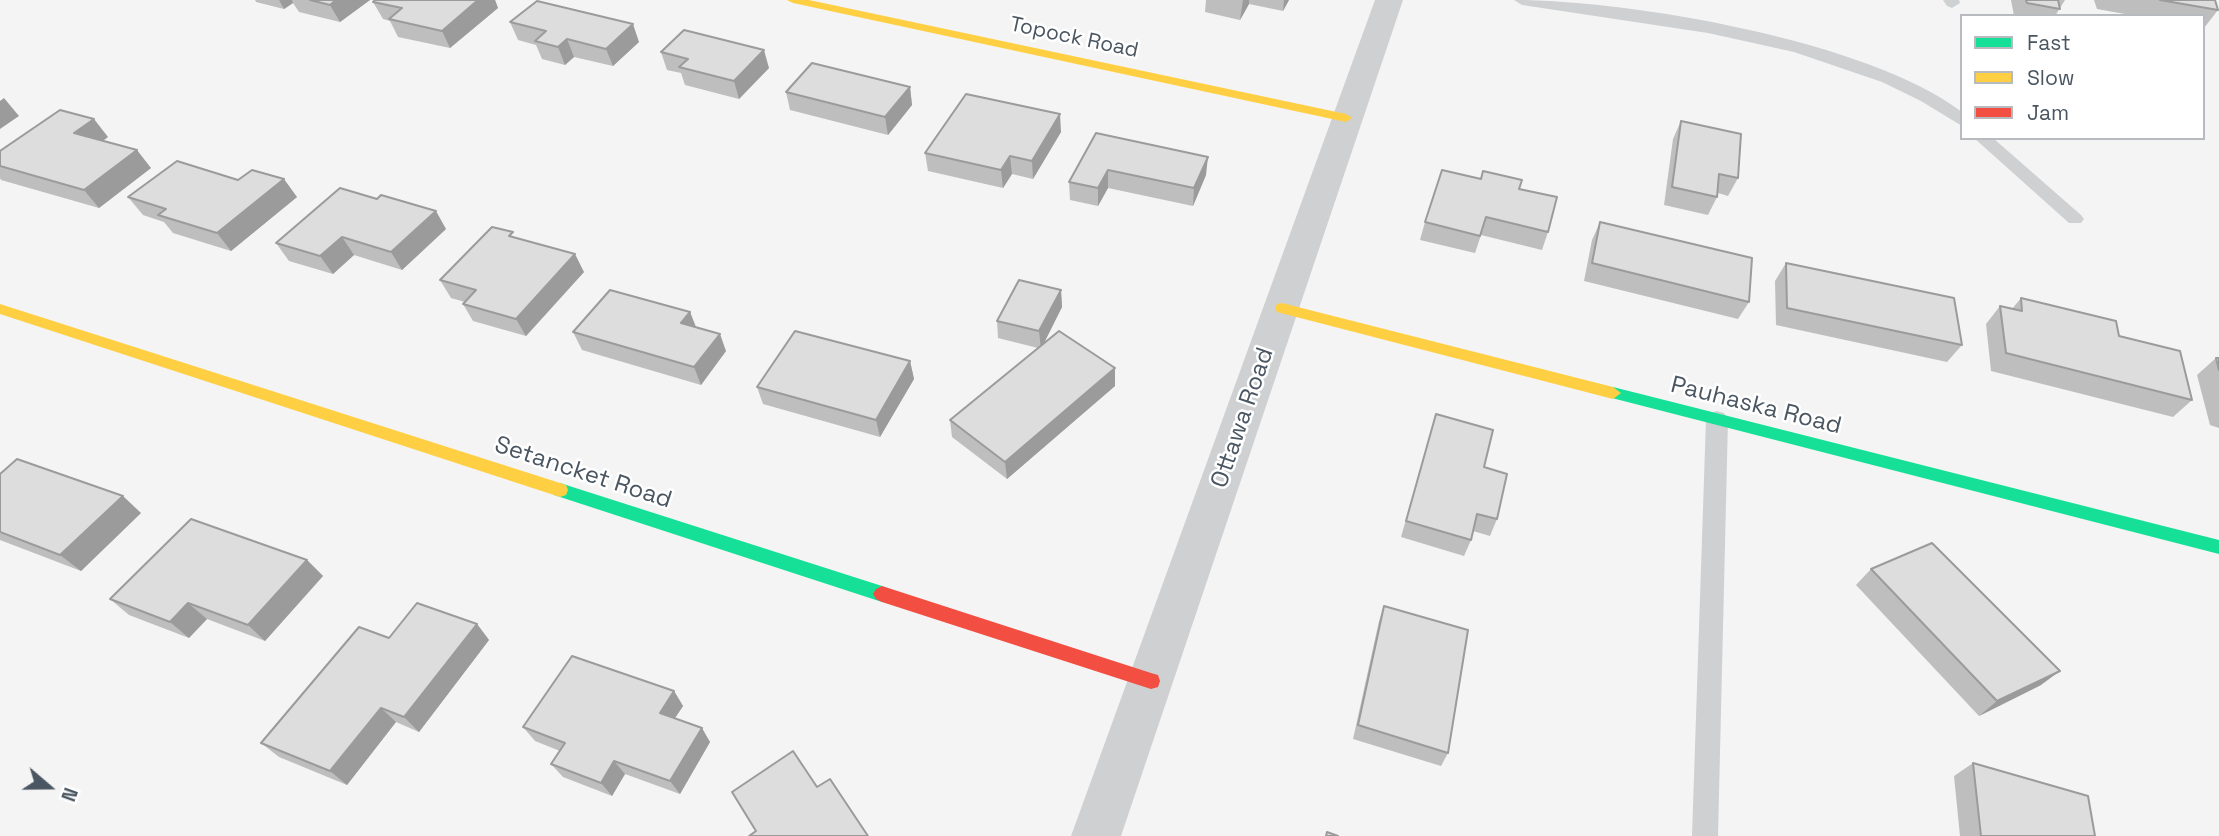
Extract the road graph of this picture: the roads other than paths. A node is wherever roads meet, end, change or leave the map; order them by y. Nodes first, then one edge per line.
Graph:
1 (793, 0) edge
2 (1389, 0) edge
3 (1522, 0) edge
4 (1346, 118) junction
5 (1960, 119) edge
6 (1984, 140) edge
7 (2075, 219) dead end
8 (1282, 308) junction
9 (0, 309) edge
10 (1717, 419) junction
11 (2217, 553) edge
12 (1151, 681) junction
13 (1096, 836) edge
14 (1705, 836) edge

1 - 4 street, Topock Road
2 - 4 street, Ottawa Road
3 - 5 lane
4 - 8 street, Ottawa Road
6 - 7 lane
8 - 10 street, Pauhaska Road
8 - 12 street, Ottawa Road
9 - 12 street, Setancket Road
10 - 11 street, Pauhaska Road
10 - 14 lane
12 - 13 street, Ottawa Road

